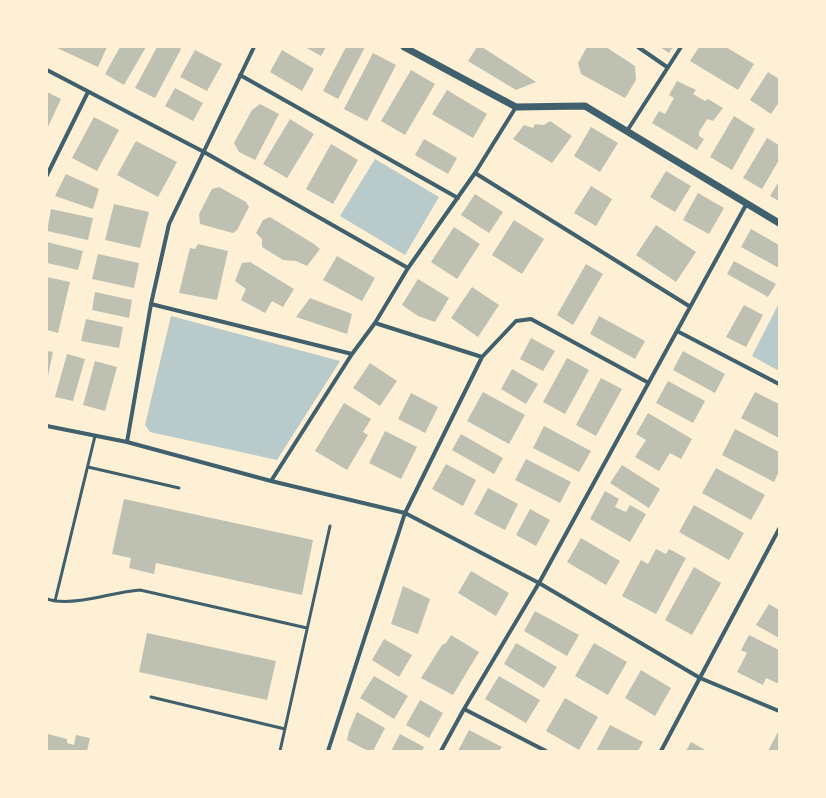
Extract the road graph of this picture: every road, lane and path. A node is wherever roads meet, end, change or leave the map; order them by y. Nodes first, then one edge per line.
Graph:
1 (254, 47) edge
2 (404, 47) edge
3 (638, 47) edge
4 (681, 47) edge
5 (667, 67) junction
6 (47, 70) edge
7 (240, 75) junction
8 (88, 92) junction
9 (516, 107) junction
10 (627, 130) junction
11 (204, 152) junction
12 (475, 174) junction
13 (47, 175) edge
14 (458, 198) junction
15 (746, 203) junction
16 (779, 223) edge
17 (408, 268) junction
18 (151, 304) junction
19 (689, 306) junction
20 (375, 323) junction
21 (678, 331) junction
22 (352, 354) junction
23 (482, 358) junction
24 (647, 382) junction
25 (779, 384) edge
26 (47, 426) edge
27 (95, 436) junction
28 (127, 442) junction
29 (88, 467) junction
30 (271, 481) junction
31 (180, 488) dead end
32 (405, 514) junction
33 (330, 526) dead end
34 (779, 529) edge
35 (539, 583) junction
36 (47, 600) edge
37 (55, 601) junction
38 (307, 628) junction
39 (700, 678) junction
40 (151, 698) dead end
41 (464, 709) junction
42 (779, 711) edge
43 (285, 729) junction
44 (280, 751) edge
45 (328, 751) edge
46 (441, 751) edge
47 (546, 751) edge
48 (661, 751) edge

1 - 7 street
2 - 9 street
3 - 5 street
4 - 5 street
5 - 10 street
6 - 8 street
7 - 11 street
7 - 14 street
8 - 11 street
8 - 13 street
9 - 10 street
9 - 12 street
10 - 15 street
11 - 17 street
11 - 18 street
12 - 14 street
12 - 19 street
14 - 17 street
15 - 16 street
15 - 19 street
17 - 20 street
18 - 22 street
18 - 28 street
19 - 21 street
20 - 22 street
20 - 23 street
21 - 24 street
21 - 25 street
22 - 30 street
23 - 24 street
23 - 32 street
24 - 35 street
26 - 27 street
27 - 28 street
27 - 29 lane
28 - 30 street
29 - 31 lane
29 - 37 lane
30 - 32 street
32 - 35 street
32 - 45 street
33 - 38 lane
34 - 39 street
35 - 39 street
35 - 41 street
36 - 37 lane
37 - 38 lane
38 - 43 lane
39 - 42 street
39 - 48 street
40 - 43 lane
41 - 46 street
41 - 47 street
43 - 44 lane

